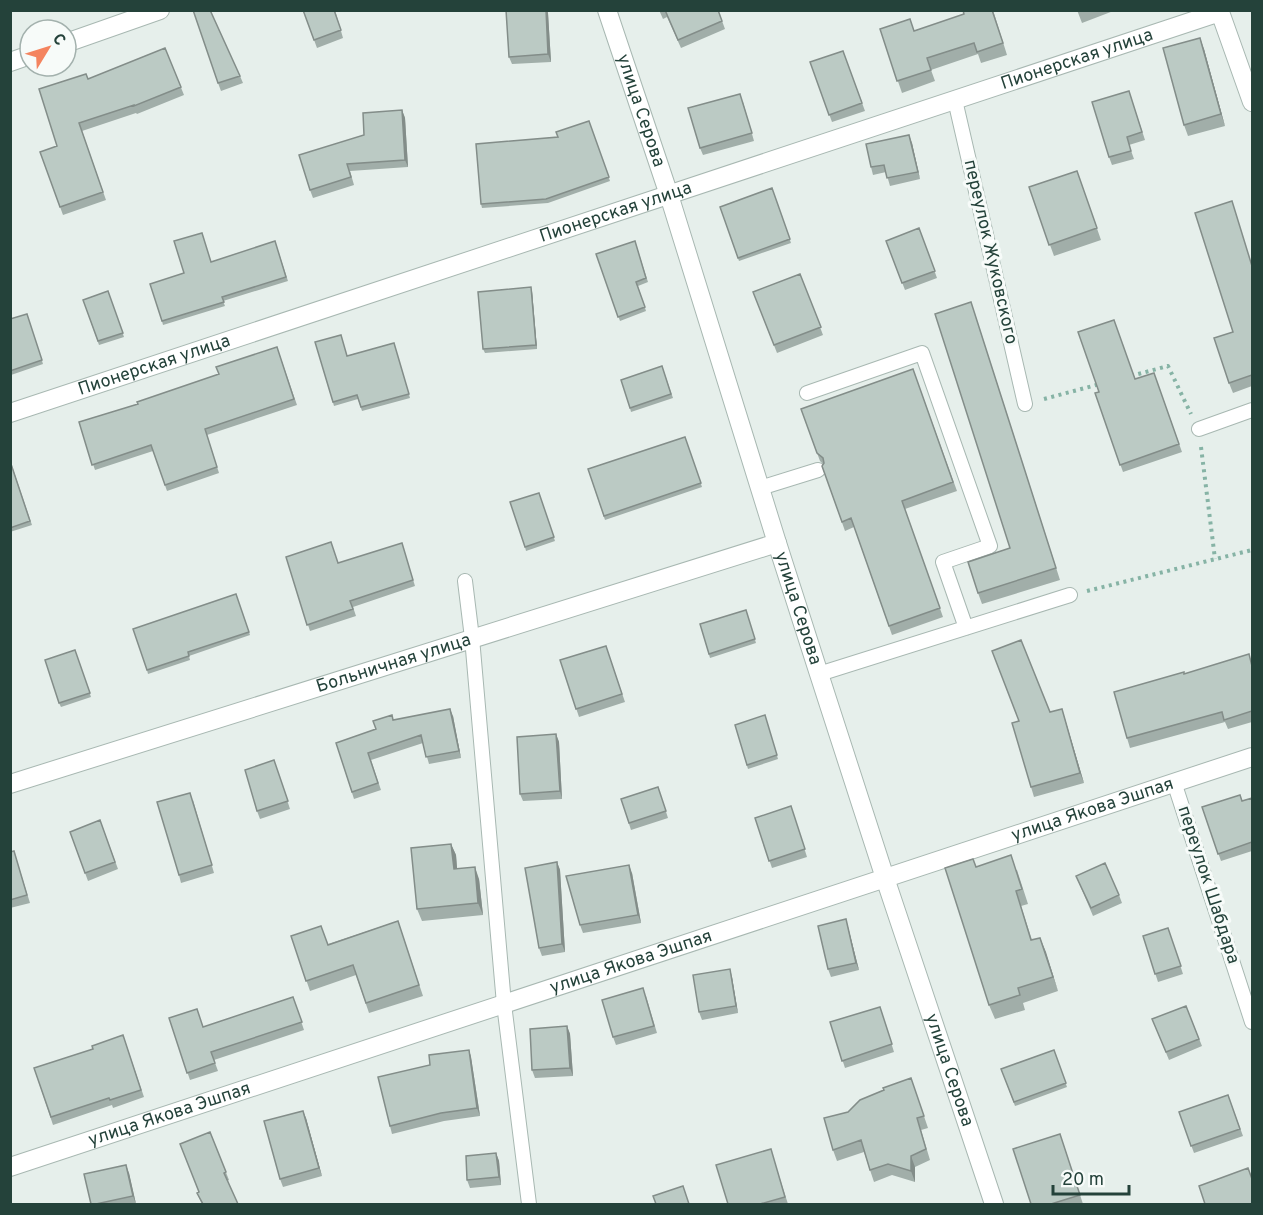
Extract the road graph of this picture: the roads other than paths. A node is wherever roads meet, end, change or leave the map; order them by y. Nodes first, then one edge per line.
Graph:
1 (160, 10) edge
2 (607, 10) edge
3 (1220, 12) edge
4 (78, 39) edge
5 (955, 100) junction
6 (1252, 102) edge
7 (669, 195) junction
8 (807, 393) dead end
9 (1024, 404) road end
10 (1252, 410) edge
11 (10, 413) edge
12 (1199, 429) road end
13 (818, 470) edge
14 (760, 488) junction
15 (777, 543) junction
16 (465, 581) dead end
17 (1070, 595) road end
18 (966, 628) junction
19 (472, 638) junction
20 (819, 674) junction
21 (1252, 757) edge
22 (1174, 782) junction
23 (10, 783) edge
24 (885, 878) junction
25 (504, 1004) junction
26 (1252, 1022) edge
27 (10, 1167) edge
28 (529, 1204) edge
29 (994, 1204) edge

1 - 4 street
2 - 7 street, улица Серова
3 - 5 street, Пионерская улица
3 - 6 street
5 - 7 street, Пионерская улица
5 - 9 lane, переулок Жуковского
7 - 11 street, Пионерская улица
7 - 14 street, улица Серова
8 - 18 lane
10 - 12 lane
13 - 14 lane
14 - 15 street, улица Серова
15 - 19 street, Больничная улица
15 - 20 street, улица Серова
16 - 19 lane
17 - 18 lane
18 - 20 lane
19 - 23 street, Больничная улица
19 - 25 lane
20 - 24 street, улица Серова
21 - 22 street, улица Якова Эшпая
22 - 24 street, улица Якова Эшпая
22 - 26 lane, переулок Шабдара
24 - 25 street, улица Якова Эшпая
24 - 29 street, улица Серова
25 - 27 street, улица Якова Эшпая
25 - 28 lane

